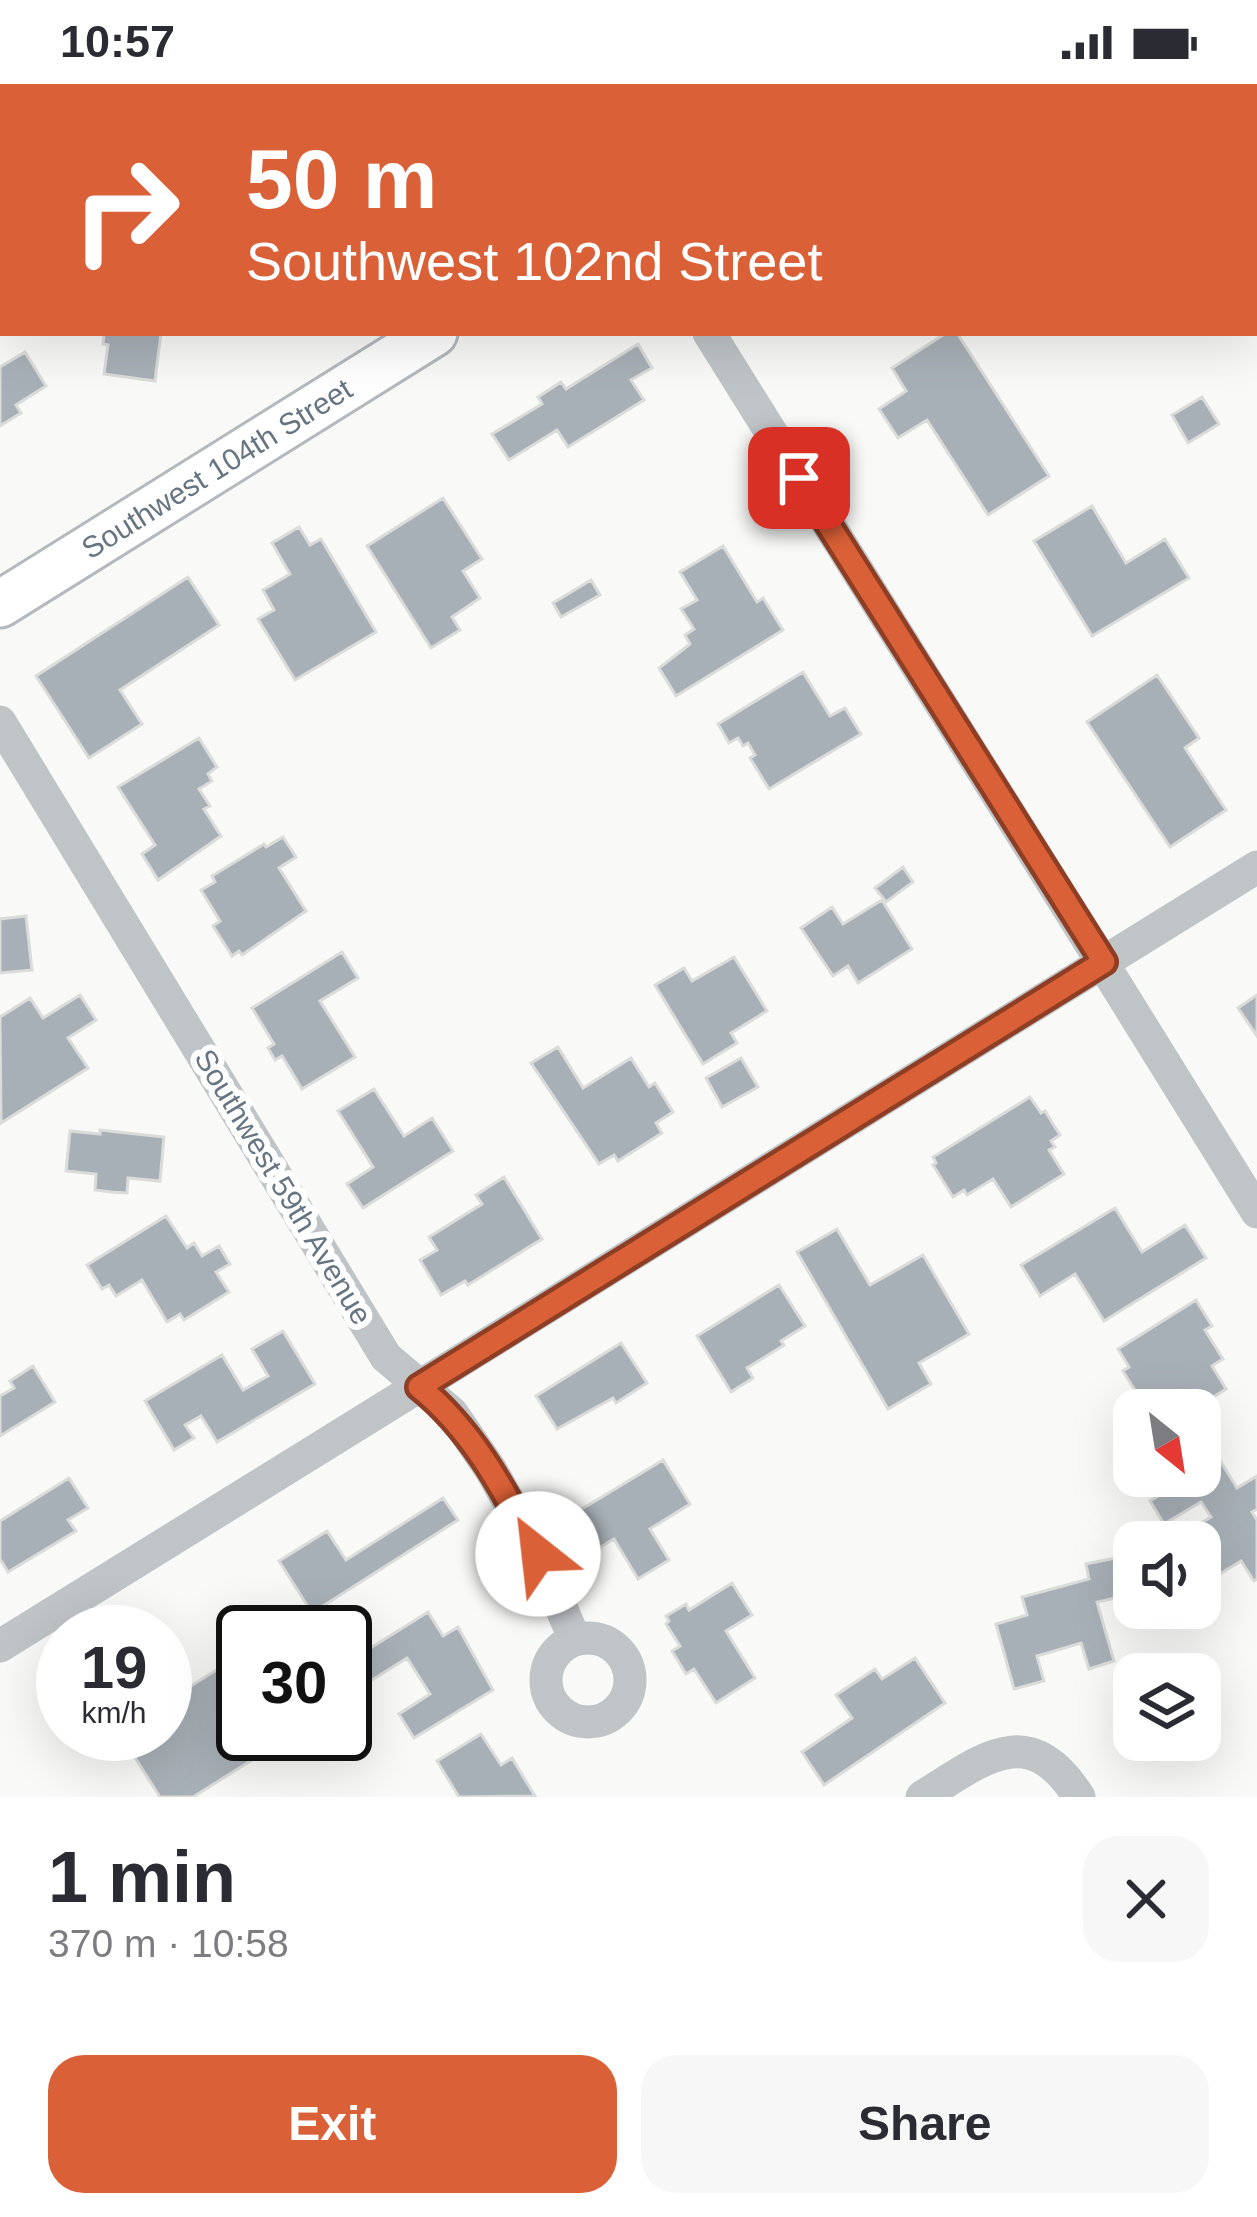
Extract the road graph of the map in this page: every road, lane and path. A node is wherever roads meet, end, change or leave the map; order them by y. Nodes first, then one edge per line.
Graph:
1 (429, 336) edge
2 (711, 336) edge
3 (0, 604) edge
4 (0, 722) edge
5 (1257, 867) edge
6 (1104, 962) junction
7 (1257, 1212) edge
8 (419, 1387) junction
9 (575, 1640) dead end
10 (0, 1646) edge
11 (922, 1797) edge
12 (1078, 1797) edge

1 - 3 street, Southwest 104th Street
2 - 6 street
4 - 8 street, Southwest 59th Avenue
5 - 6 street
6 - 7 street
6 - 8 street
8 - 9 street, Southwest 59th Avenue
8 - 10 street
11 - 12 street

